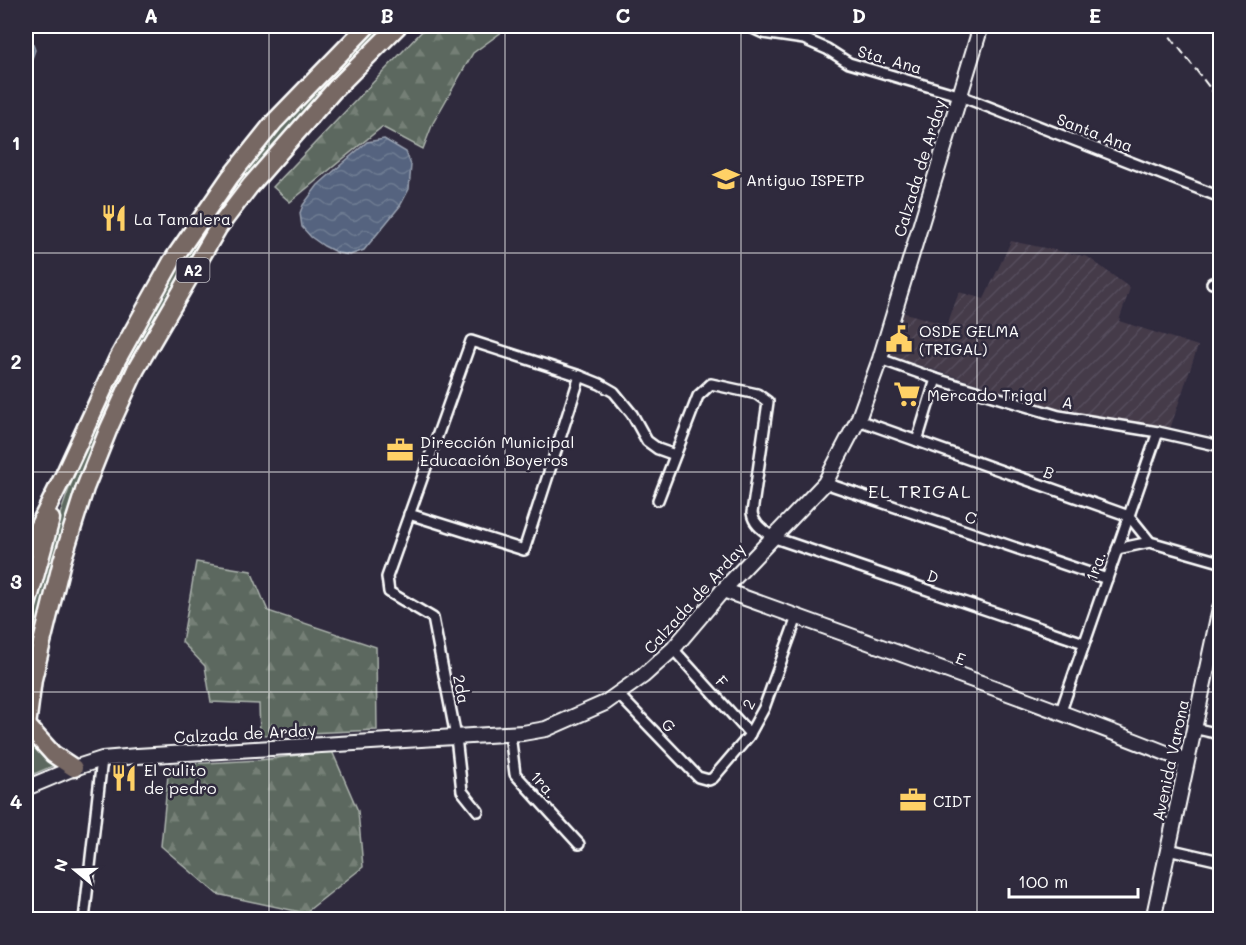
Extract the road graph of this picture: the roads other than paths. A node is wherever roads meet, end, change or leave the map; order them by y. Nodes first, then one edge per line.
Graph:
1 (367, 26) edge
2 (398, 26) edge
3 (748, 26) edge
4 (981, 26) edge
5 (958, 95) junction
6 (1221, 197) edge
7 (879, 359) junction
8 (580, 376) junction
9 (936, 379) junction
10 (858, 420) junction
11 (1158, 432) junction
12 (916, 441) junction
13 (1221, 446) edge
14 (675, 454) junction
15 (64, 475) junction
16 (825, 483) junction
17 (658, 500) dead end
18 (410, 514) junction
19 (1129, 516) junction
20 (772, 537) junction
21 (1150, 543) junction
22 (1117, 549) junction
23 (26, 551) edge
24 (1221, 562) edge
25 (1107, 579) junction
26 (723, 590) junction
27 (1221, 608) edge
28 (26, 609) edge
29 (798, 617) junction
30 (1084, 644) junction
31 (673, 649) junction
32 (618, 694) junction
33 (1061, 711) junction
34 (26, 728) edge
35 (1193, 728) junction
36 (510, 734) junction
37 (750, 734) junction
38 (1221, 734) edge
39 (456, 737) junction
40 (102, 759) junction
41 (1186, 761) junction
42 (74, 768) junction
43 (698, 777) joint
44 (26, 788) edge
45 (478, 811) dead end
46 (579, 843) dead end
47 (1168, 849) junction
48 (1221, 861) edge
49 (84, 920) edge
50 (1153, 920) edge

1 - 15 highway, A2
2 - 34 highway, A2
3 - 5 street, Sta. Ana
4 - 5 street, Calzada de Arday
5 - 6 street, Santa Ana
5 - 7 street, Calzada de Arday
7 - 9 street, A
7 - 10 street, Calzada de Arday
8 - 14 street
8 - 18 street
8 - 18 street
9 - 11 street, A
9 - 12 street
10 - 12 street, B
10 - 16 street, Calzada de Arday
11 - 13 street, A
11 - 19 street, 1ra.
12 - 19 street, B
14 - 17 street
14 - 20 street
15 - 23 highway
15 - 28 highway, A2
16 - 20 street, Calzada de Arday
16 - 25 street, C
18 - 39 street, 2da
19 - 21 street
19 - 22 street, 1ra.
20 - 26 street, Calzada de Arday
20 - 30 street, D
21 - 22 street
21 - 24 street
22 - 25 street, 1ra.
25 - 30 street, 1ra.
26 - 29 street, E
26 - 31 street, Calzada de Arday
27 - 35 street, Avenida Varona
29 - 33 street, E
29 - 37 street, 2
30 - 33 street, 1ra.
31 - 32 street, Calzada de Arday
31 - 37 street, F
32 - 36 street, Calzada de Arday
32 - 43 street, G
33 - 41 street, E
34 - 42 highway
35 - 38 street
35 - 41 street, Avenida Varona
36 - 39 street, Calzada de Arday
36 - 46 street, 1ra.
37 - 43 street, 2
39 - 40 street, Calzada de Arday
39 - 45 street, 2da
40 - 42 street, Calzada de Arday
40 - 49 street
41 - 47 street, Avenida Varona
42 - 44 street, Calzada de Arday
47 - 48 street
47 - 50 street, Avenida Varona

